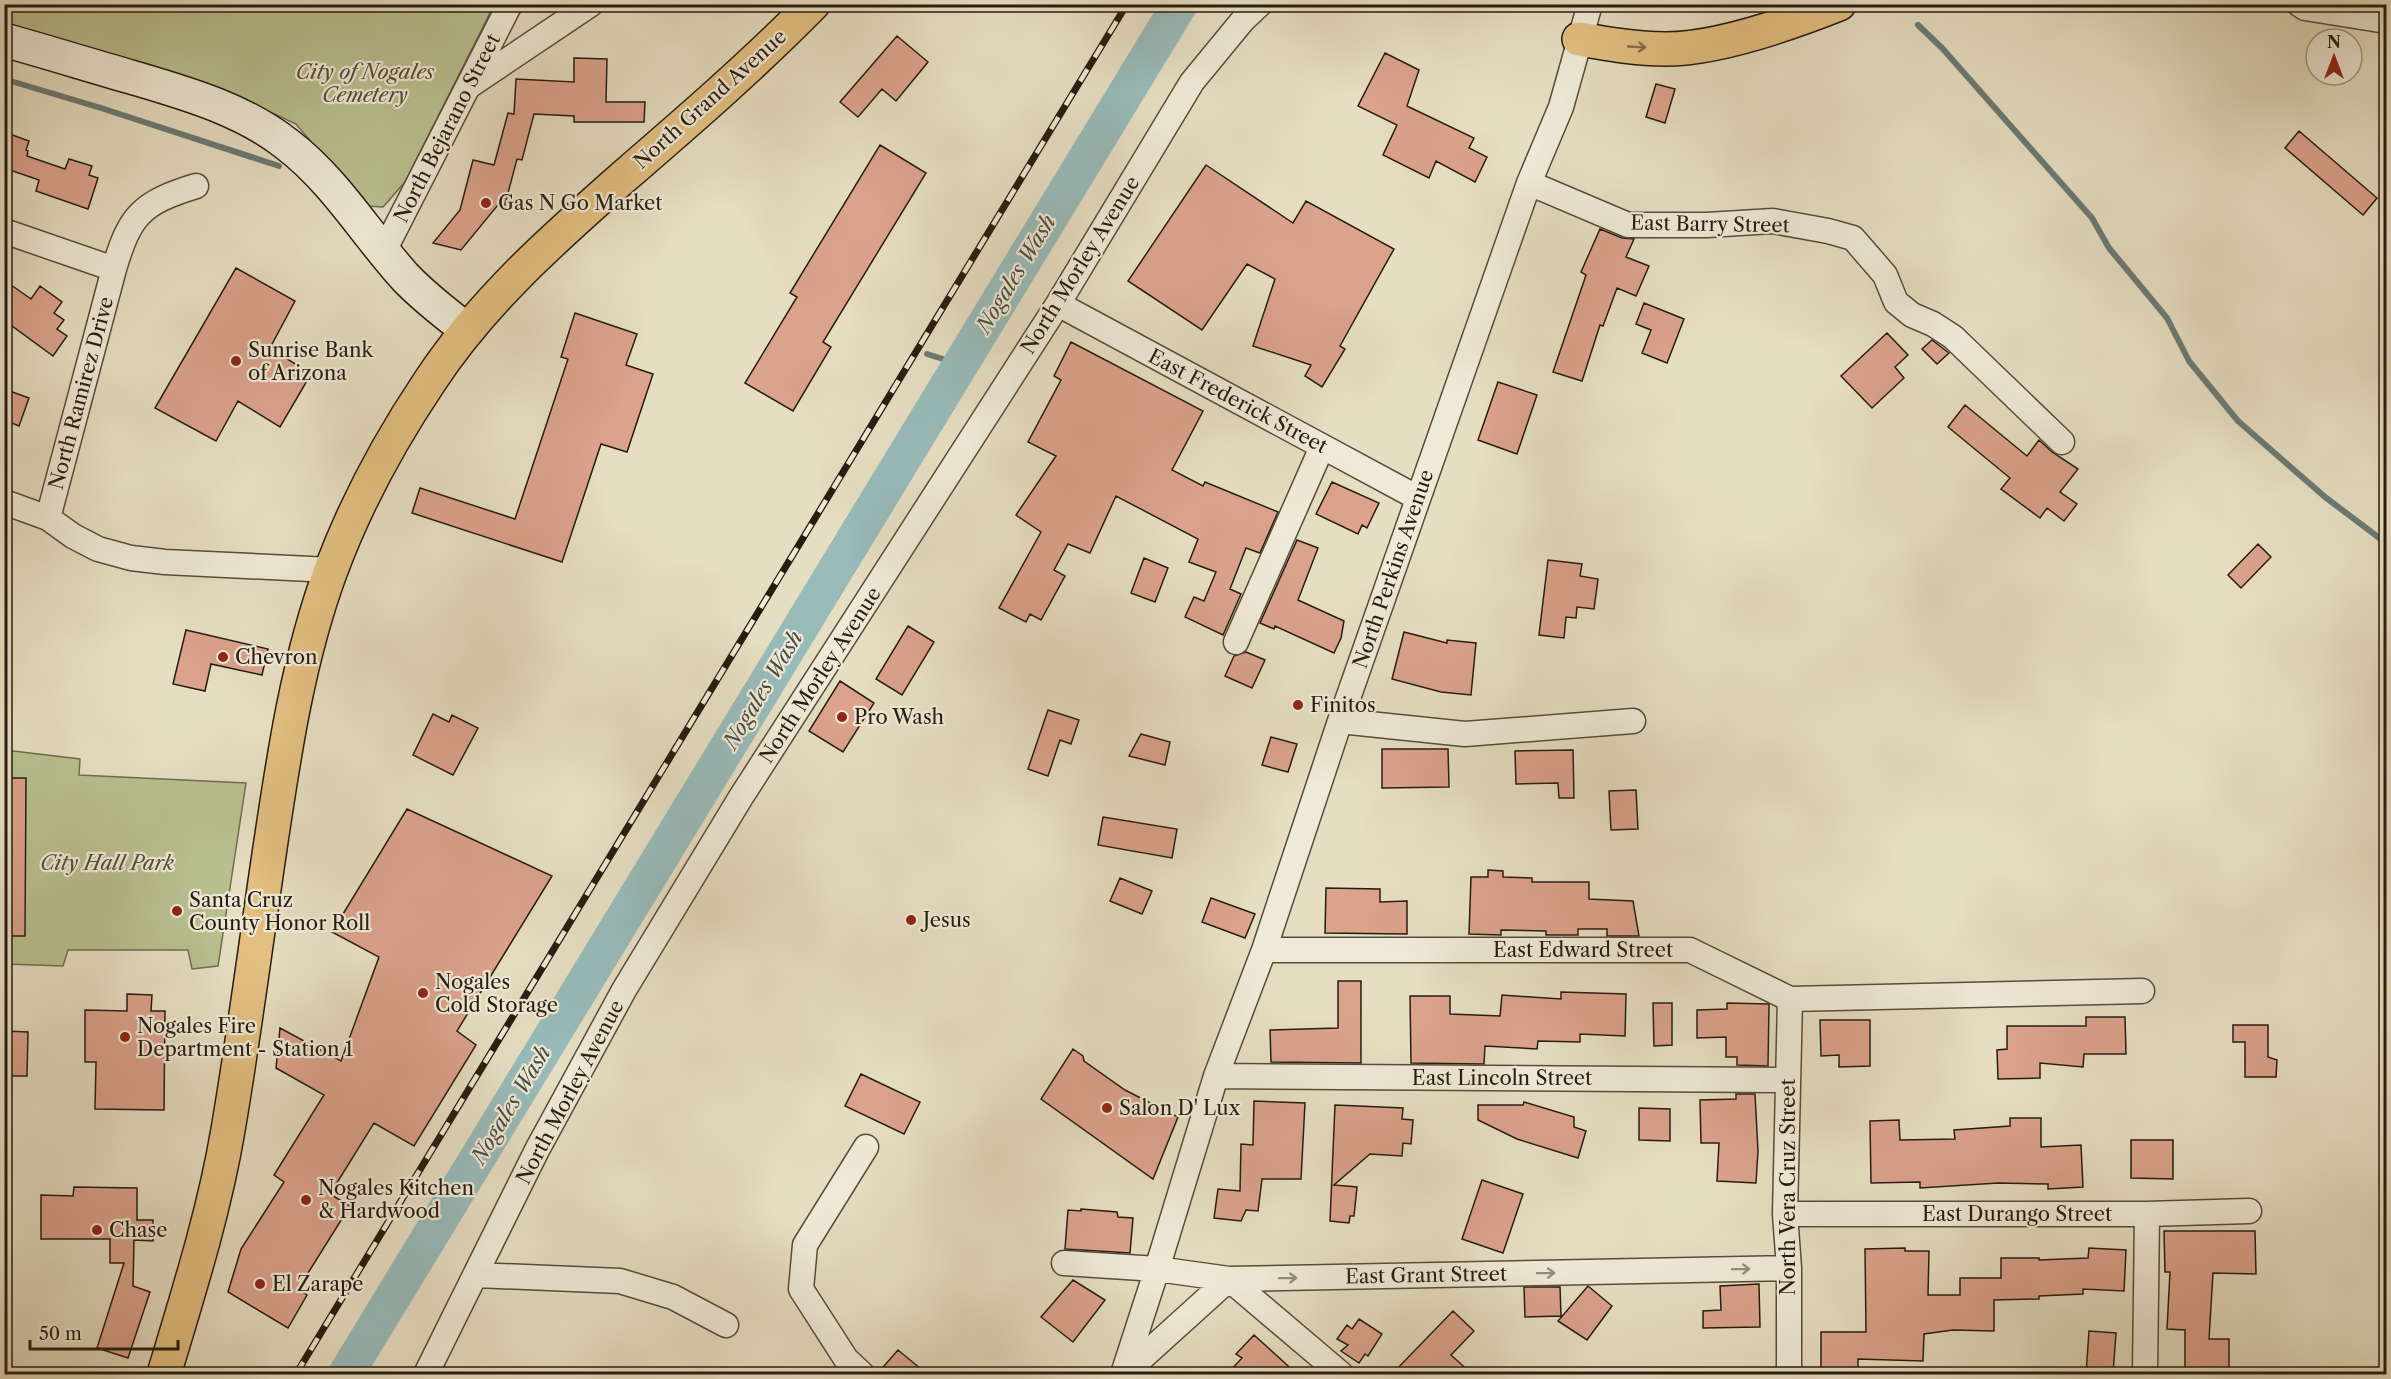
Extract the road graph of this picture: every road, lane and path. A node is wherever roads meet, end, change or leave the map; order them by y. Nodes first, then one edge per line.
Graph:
1 (510, 4) edge
2 (591, 4) edge
3 (813, 4) edge
4 (1260, 4) edge
5 (1590, 4) edge
6 (1839, 4) edge
7 (2299, 4) edge
8 (2386, 21) edge
9 (1579, 39) junction
10 (4, 40) edge
11 (466, 87) junction
12 (1528, 183) junction
13 (196, 186) dead end
14 (4, 231) edge
15 (384, 251) junction
16 (114, 269) junction
17 (1058, 304) junction
18 (467, 330) junction
19 (2062, 442) dead end
20 (1323, 447) junction
21 (1418, 498) junction
22 (4, 502) edge
23 (48, 518) junction
24 (331, 570) junction
25 (1236, 642) dead end
26 (1340, 721) junction
27 (1633, 721) dead end
28 (1264, 950) junction
29 (2142, 991) dead end
30 (1790, 999) junction
31 (1216, 1076) junction
32 (1788, 1080) junction
33 (866, 1147) dead end
34 (2249, 1211) dead end
35 (1785, 1214) junction
36 (2147, 1214) junction
37 (1064, 1263) dead end
38 (1789, 1268) junction
39 (1157, 1269) junction
40 (476, 1275) junction
41 (1229, 1279) junction
42 (726, 1324) dead end
43 (164, 1374) edge
44 (426, 1374) edge
45 (862, 1374) edge
46 (1123, 1374) edge
47 (1341, 1374) edge
48 (1789, 1374) edge
49 (2145, 1374) edge

1 - 11 street, North Bejarano Street
2 - 11 street
3 - 18 main road, North Grand Avenue
4 - 17 street, North Morley Avenue
5 - 9 street, North Perkins Avenue
9 -> 6 main road
7 - 8 street
9 - 12 street, North Perkins Avenue
10 - 15 street
11 - 15 street, North Bejarano Street
12 - 19 street, East Barry Street
12 - 21 street, North Perkins Avenue
13 - 16 street, North Ramirez Drive
14 - 16 street
15 - 18 street
16 - 23 street, North Ramirez Drive
17 - 20 street, East Frederick Street
17 - 40 street, North Morley Avenue
18 - 24 main road, North Grand Avenue
20 - 21 street, East Frederick Street
20 - 25 street
21 - 26 street, North Perkins Avenue
22 - 23 street
23 - 24 street
24 - 43 main road, North Grand Avenue
26 - 27 street
26 - 28 street, North Perkins Avenue
28 - 30 street, East Edward Street
28 - 31 street, North Perkins Avenue
29 - 30 street, East Edward Street
30 - 32 street, North Vera Cruz Street
31 - 32 street, East Lincoln Street
31 - 39 street, North Perkins Avenue
32 - 35 street, North Vera Cruz Street
33 - 45 street
34 - 36 street, East Durango Street
35 - 36 street, East Durango Street
35 - 38 street, North Vera Cruz Street
36 - 49 street
37 - 39 street, East Grant Street
41 -> 38 street, East Grant Street
38 - 48 street, North Vera Cruz Street
39 - 41 street, East Grant Street
39 - 46 street, North Perkins Avenue
40 - 42 street
40 - 44 street, North Morley Avenue
41 - 46 street
41 - 47 street

